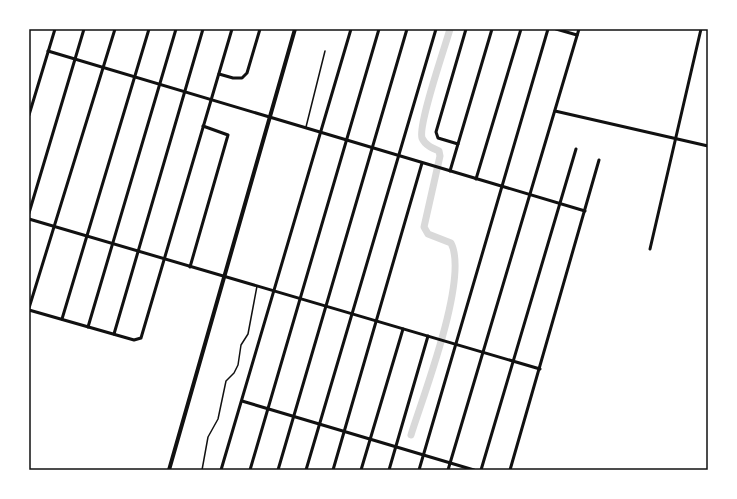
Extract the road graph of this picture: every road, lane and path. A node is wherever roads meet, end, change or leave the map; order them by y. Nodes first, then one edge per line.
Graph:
1 (55, 29) edge
2 (84, 29) edge
3 (115, 29) edge
4 (149, 29) edge
5 (176, 29) edge
6 (203, 29) edge
7 (232, 29) edge
8 (260, 29) edge
9 (296, 29) edge
10 (352, 29) edge
11 (379, 29) edge
12 (407, 29) edge
13 (436, 29) edge
14 (466, 29) edge
15 (492, 29) edge
16 (521, 29) edge
17 (548, 29) edge
18 (556, 29) edge
19 (579, 29) edge
20 (701, 29) edge
21 (577, 35) junction
22 (48, 51) junction
23 (325, 51) dead end
24 (74, 59) junction
25 (103, 68) junction
26 (219, 74) junction
27 (134, 77) junction
28 (160, 84) junction
29 (185, 92) junction
30 (211, 100) junction
31 (555, 111) junction
32 (29, 115) edge
33 (271, 118) junction
34 (203, 126) junction
35 (306, 128) junction
36 (321, 132) junction
37 (676, 139) junction
38 (347, 140) junction
39 (458, 144) junction
40 (708, 146) edge
41 (372, 148) junction
42 (576, 149) dead end
43 (398, 155) junction
44 (599, 160) dead end
45 (422, 163) junction
46 (450, 171) junction
47 (476, 178) junction
48 (502, 186) junction
49 (530, 195) junction
50 (560, 204) junction
51 (586, 211) junction
52 (29, 213) edge
53 (29, 219) edge
54 (54, 227) junction
55 (87, 236) junction
56 (113, 244) junction
57 (650, 249) dead end
58 (138, 251) junction
59 (163, 258) junction
60 (190, 267) junction
61 (225, 277) junction
62 (257, 286) junction
63 (274, 291) junction
64 (300, 299) junction
65 (326, 306) junction
66 (29, 309) edge
67 (352, 314) junction
68 (62, 319) junction
69 (377, 321) junction
70 (88, 327) junction
71 (403, 329) junction
72 (114, 334) junction
73 (428, 336) junction
74 (456, 344) junction
75 (483, 352) junction
76 (514, 361) junction
77 (540, 369) junction
78 (242, 401) junction
79 (268, 409) junction
80 (294, 416) junction
81 (319, 424) junction
82 (344, 432) junction
83 (370, 439) junction
84 (395, 447) junction
85 (423, 455) junction
86 (450, 463) junction
87 (169, 470) edge
88 (202, 470) edge
89 (221, 470) edge
90 (250, 470) edge
91 (278, 470) edge
92 (306, 470) edge
93 (333, 470) edge
94 (361, 470) edge
95 (389, 470) edge
96 (419, 470) edge
97 (448, 470) edge
98 (474, 470) edge
99 (481, 470) edge
100 (510, 470) edge

1 - 22 street
2 - 24 street
3 - 25 street
4 - 27 street
5 - 28 street
6 - 29 street
7 - 26 street
8 - 26 street
9 - 33 street
10 - 36 street
11 - 38 street
12 - 41 street
13 - 43 street
14 - 39 street
15 - 39 street
16 - 47 street
17 - 48 street
18 - 21 street
19 - 21 street
20 - 37 street
21 - 31 street
22 - 24 street
22 - 32 street
23 - 35 lane
24 - 25 street
24 - 52 street
25 - 27 street
25 - 54 street
26 - 30 street
27 - 28 street
27 - 55 street
28 - 29 street
28 - 56 street
29 - 30 street
29 - 58 street
30 - 33 street
30 - 34 street
31 - 37 street
31 - 49 street
33 - 35 street
33 - 61 street
34 - 59 street
34 - 60 street
35 - 36 street
36 - 38 street
36 - 63 street
37 - 40 street
37 - 57 street
38 - 41 street
38 - 64 street
39 - 46 street
41 - 43 street
41 - 65 street
42 - 50 street
43 - 45 street
43 - 67 street
44 - 51 street
45 - 46 street
45 - 69 street
46 - 47 street
47 - 48 street
48 - 49 street
48 - 74 street
49 - 50 street
49 - 75 street
50 - 51 street
50 - 76 street
51 - 77 street
53 - 54 street
54 - 55 street
54 - 66 street
55 - 56 street
55 - 68 street
56 - 58 street
56 - 70 street
58 - 59 street
58 - 72 street
59 - 60 street
59 - 72 street
60 - 61 street
61 - 62 street
61 - 87 street
62 - 63 street
62 - 88 lane
63 - 64 street
63 - 78 street
64 - 65 street
64 - 79 street
65 - 67 street
65 - 80 street
66 - 68 street
67 - 69 street
67 - 81 street
68 - 70 street
69 - 71 street
69 - 82 street
70 - 72 street
71 - 73 street
71 - 83 street
73 - 74 street
73 - 84 street
74 - 75 street
74 - 85 street
75 - 76 street
75 - 86 street
76 - 77 street
76 - 99 street
77 - 100 street
78 - 79 street
78 - 89 street
79 - 80 street
79 - 90 street
80 - 81 street
80 - 91 street
81 - 82 street
81 - 92 street
82 - 83 street
82 - 93 street
83 - 84 street
83 - 94 street
84 - 85 street
84 - 95 street
85 - 86 street
85 - 96 street
86 - 97 street
86 - 98 street

